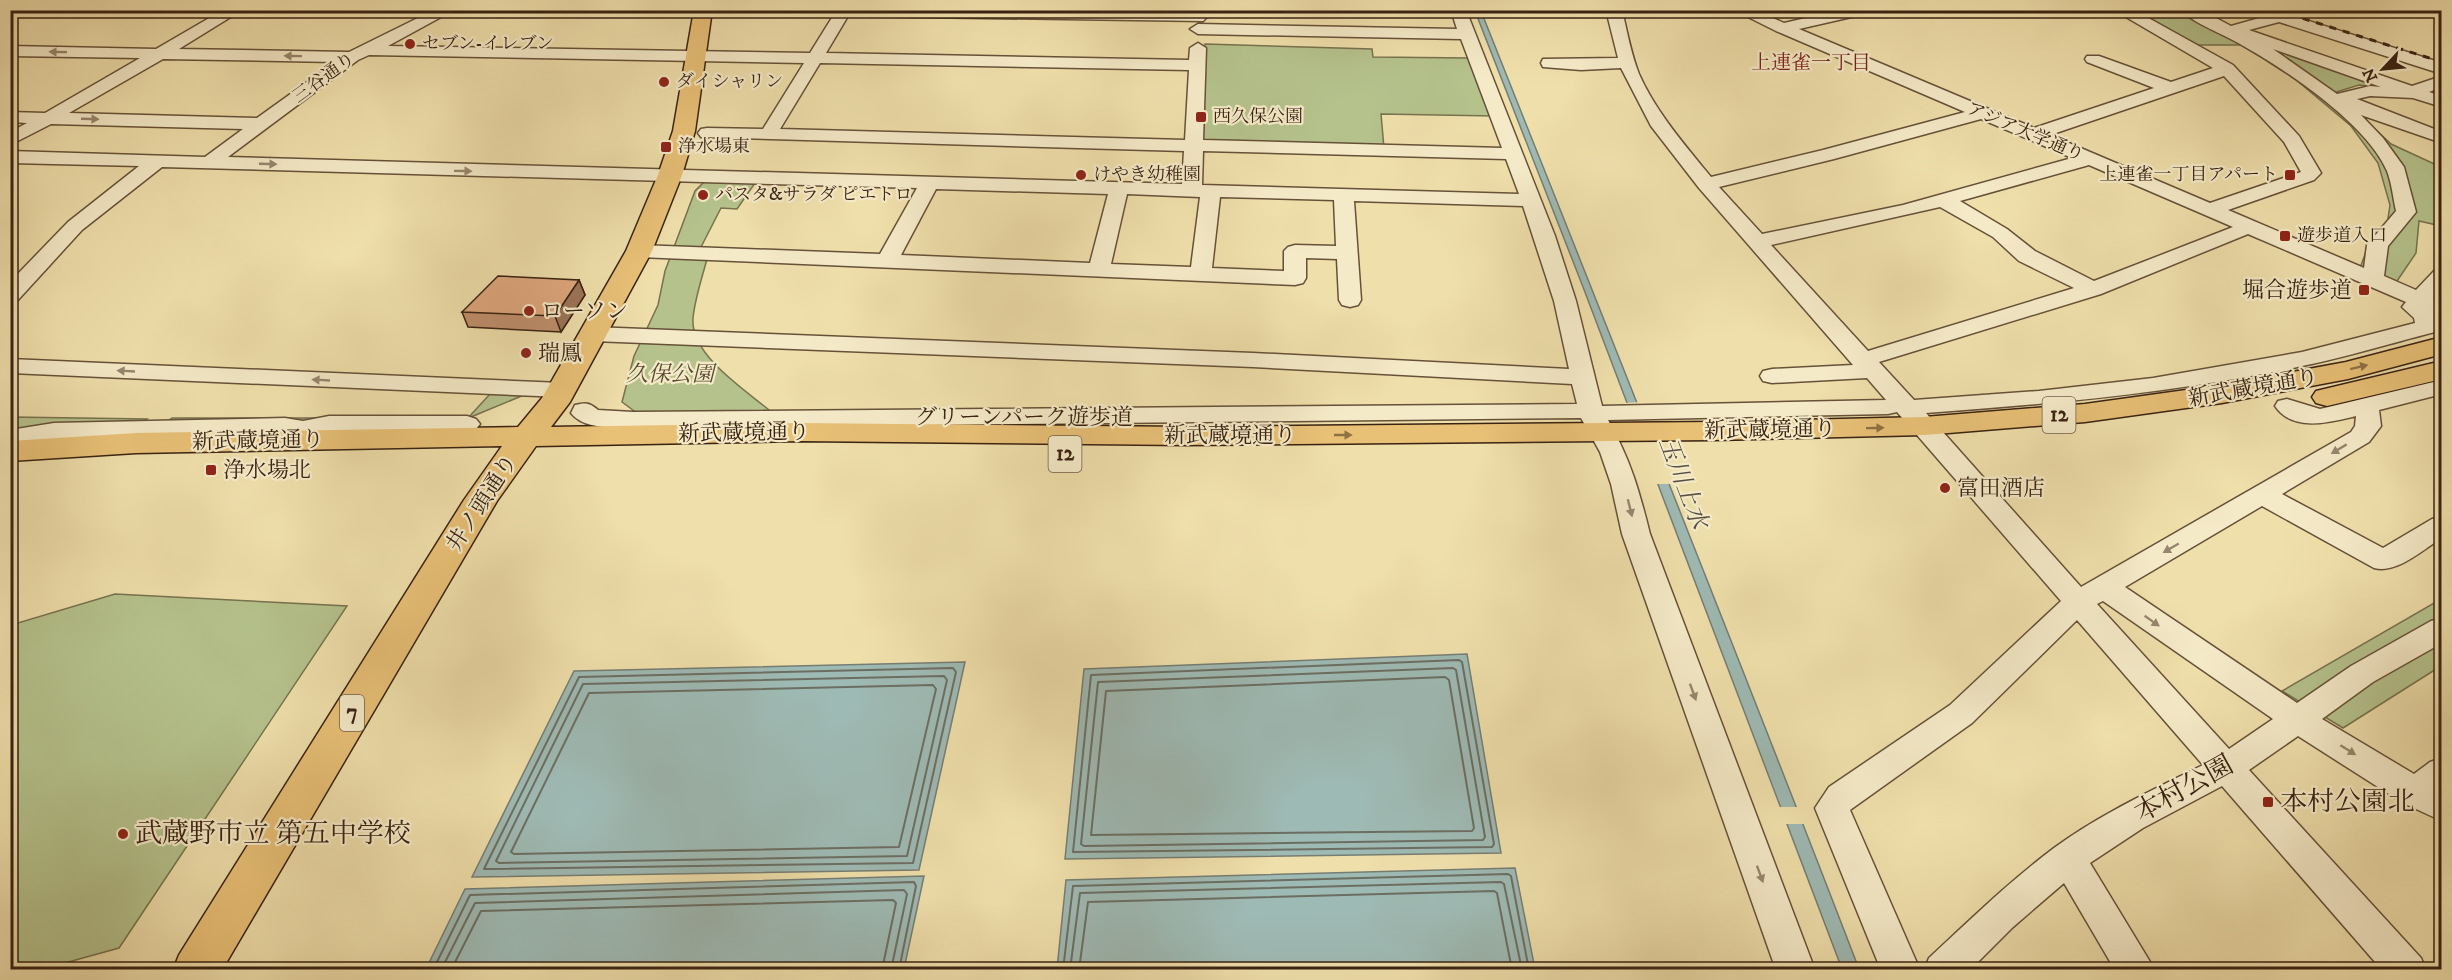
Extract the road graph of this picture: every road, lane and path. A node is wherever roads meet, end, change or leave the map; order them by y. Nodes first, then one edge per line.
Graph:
1 (235, 10) edge
2 (447, 10) edge
3 (703, 10) edge
4 (764, 10) edge
5 (1458, 10) edge
6 (1614, 10) edge
7 (1741, 10) edge
8 (1864, 10) edge
9 (2121, 10) edge
10 (2188, 10) edge
11 (2257, 10) edge
12 (844, 11) edge
13 (2280, 17) junction
14 (1199, 19) edge
15 (1782, 28) junction
16 (1468, 34) junction
17 (10, 51) edge
18 (358, 53) junction
19 (159, 54) junction
20 (695, 56) junction
21 (815, 58) junction
22 (2093, 59) dead end
23 (1549, 63) dead end
24 (1627, 63) junction
25 (1197, 65) junction
26 (2227, 69) junction
27 (2442, 69) edge
28 (2442, 81) edge
29 (2170, 88) junction
30 (2415, 91) junction
31 (2442, 102) edge
32 (1981, 113) junction
33 (10, 117) edge
34 (49, 118) junction
35 (262, 124) junction
36 (706, 134) dead end
37 (768, 135) junction
38 (2032, 135) junction
39 (2442, 138) edge
40 (875, 139) junction
41 (10, 140) edge
42 (1194, 145) junction
43 (1515, 154) junction
44 (10, 156) edge
45 (2090, 159) junction
46 (156, 162) junction
47 (210, 162) junction
48 (670, 175) junction
49 (843, 180) junction
50 (930, 183) junction
51 (1706, 184) junction
52 (1119, 188) junction
53 (1202, 191) junction
54 (1344, 195) junction
55 (1943, 200) junction
56 (1532, 201) junction
57 (2209, 210) junction
58 (2239, 232) dead end
59 (1756, 242) junction
60 (639, 251) junction
61 (1348, 253) junction
62 (887, 261) junction
63 (1100, 270) junction
64 (21, 273) edge
65 (1201, 274) junction
66 (2442, 276) edge
67 (2373, 279) junction
68 (2093, 289) junction
69 (10, 295) edge
70 (1350, 300) dead end
71 (2416, 303) junction
72 (2442, 309) edge
73 (593, 334) junction
74 (2442, 345) edge
75 (10, 366) edge
76 (1867, 366) junction
77 (2442, 370) edge
78 (1772, 376) dead end
79 (1584, 377) junction
80 (2442, 387) edge
81 (562, 390) junction
82 (2287, 406) junction
83 (1888, 407) dead end
84 (2366, 407) junction
85 (584, 410) dead end
86 (1577, 412) dead end
87 (467, 424) dead end
88 (1929, 426) junction
89 (1671, 432) junction
90 (1609, 436) junction
91 (10, 438) edge
92 (519, 447) junction
93 (10, 450) edge
94 (10, 468) edge
95 (2262, 495) junction
96 (2442, 525) edge
97 (2080, 588) junction
98 (2442, 629) edge
99 (2299, 718) junction
100 (2227, 768) junction
101 (2442, 771) edge
102 (2428, 800) edge
103 (2068, 858) junction
104 (196, 969) edge
105 (1796, 969) edge
106 (1901, 969) edge
107 (1943, 969) edge
108 (2136, 969) edge
109 (2407, 969) edge

1 - 19 street
2 - 18 street, 三谷通り
3 - 20 main road, 井ノ頭通り / 7
4 - 12 street
5 - 16 street
6 - 24 street
7 - 15 street, アジア大学通り
8 - 15 street
9 - 26 street
10 - 67 street
11 - 13 street
12 - 14 street
12 - 21 street
13 - 27 street
13 - 30 street
14 - 16 street
14 - 25 street
15 - 32 street, アジア大学通り
16 - 43 street
19 -> 17 street
18 -> 19 street
18 - 20 street
18 - 35 street, 三谷通り
19 - 34 street
20 - 21 street
20 - 48 main road, 井ノ頭通り / 7
21 - 25 street
21 - 37 street
22 - 29 street
23 - 24 street
24 - 51 street
25 - 42 street
26 - 29 street
26 - 57 street
28 - 30 street
29 - 38 street
30 - 31 street
30 - 39 street
32 - 38 street, アジア大学通り
32 - 51 street
33 - 34 street
34 -> 35 street
34 - 41 street
35 - 47 street, 三谷通り
36 - 37 street
37 - 40 street
38 - 45 street, アジア大学通り
40 - 42 street
40 - 49 street
42 - 43 street
42 - 53 street
43 - 56 street
44 - 46 street
45 - 55 street
45 - 57 street, アジア大学通り
46 - 47 street
46 - 64 street
47 -> 48 street
48 - 49 street
48 - 60 main road, 井ノ頭通り / 7
49 - 50 street
50 - 52 street
50 - 62 street
51 - 59 street
52 - 53 street
52 - 63 street
53 - 54 street
53 - 65 street
54 - 56 street
54 - 61 street
55 - 59 street
55 - 68 street
56 - 79 street
57 - 67 street, アジア大学通り
58 - 68 street
59 - 76 street
60 - 62 street
60 - 73 main road, 井ノ頭通り / 7
61 - 65 street
61 - 70 street
62 - 63 street
63 - 65 street
64 - 69 street
66 - 71 street
67 - 71 street, アジア大学通り
68 - 76 street
71 - 72 street, アジア大学通り
71 - 88 street
73 - 79 street
73 - 81 main road, 井ノ頭通り / 7
88 -> 74 main road, 新武蔵境通り / 12
81 -> 75 street
76 - 78 street
76 - 88 street
77 - 82 main road, 新武蔵境通り / 12
79 - 90 street
80 - 84 street
81 - 92 main road, 井ノ頭通り / 7
82 - 84 street
82 - 88 main road, 新武蔵境通り / 12
83 - 89 street
84 -> 95 street
85 - 86 street, グリーンパーク遊歩道
87 - 91 street
88 - 89 main road, 新武蔵境通り / 12
88 - 97 street
89 - 90 main road, 新武蔵境通り / 12
89 - 90 street
90 - 92 main road, 新武蔵境通り / 12
90 -> 105 street
92 - 93 main road, 新武蔵境通り
92 - 94 main road, 新武蔵境通り
92 - 104 main road, 井ノ頭通り / 7
95 - 96 street
95 -> 97 street
97 -> 99 street
97 - 100 street
97 - 106 street
98 - 99 street, 本村公園
99 - 100 street, 本村公園
99 -> 102 street
100 - 103 street, 本村公園
100 - 109 street
101 - 102 street
103 - 107 street, 本村公園
103 - 108 street

